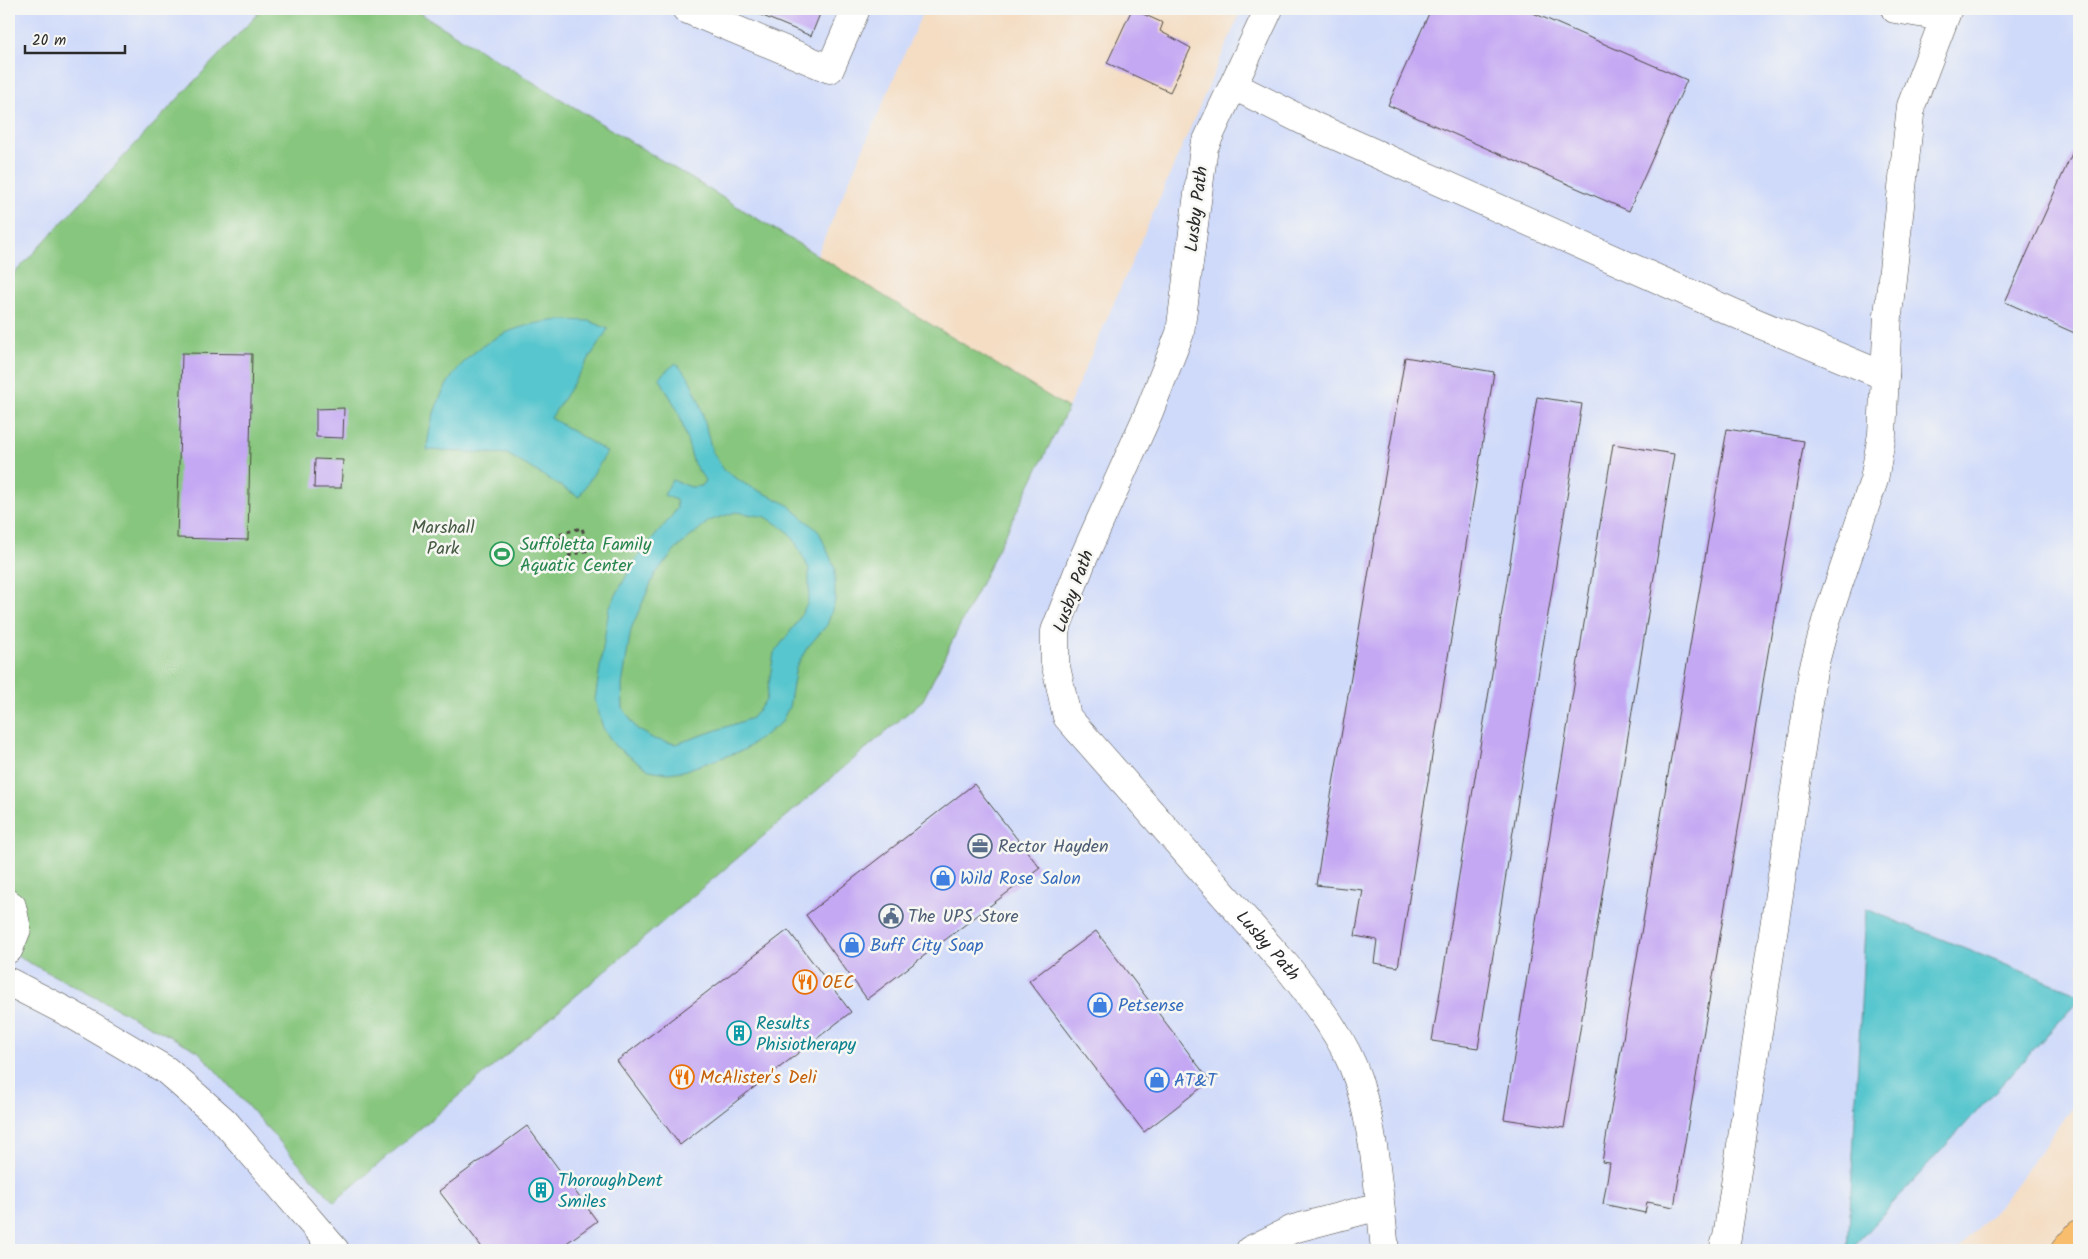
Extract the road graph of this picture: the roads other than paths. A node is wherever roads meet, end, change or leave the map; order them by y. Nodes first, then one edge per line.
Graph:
1 (686, 9) edge
2 (856, 9) edge
3 (1269, 9) edge
4 (1895, 9) edge
5 (1946, 13) edge
6 (1234, 86) junction
7 (1885, 376) junction
8 (9, 904) edge
9 (9, 950) edge
10 (9, 982) edge
11 (1380, 1206) junction
12 (2079, 1234) edge
13 (336, 1250) edge
14 (1250, 1250) edge
15 (1385, 1250) edge
16 (1723, 1250) edge
17 (2065, 1250) edge

1 - 2 street
3 - 6 street, Lusby Path
4 - 5 street
5 - 7 street
6 - 7 street
6 - 11 street, Lusby Path
7 - 16 street
8 - 9 street
10 - 13 street
11 - 14 street
11 - 15 street, Lusby Path
12 - 17 highway

